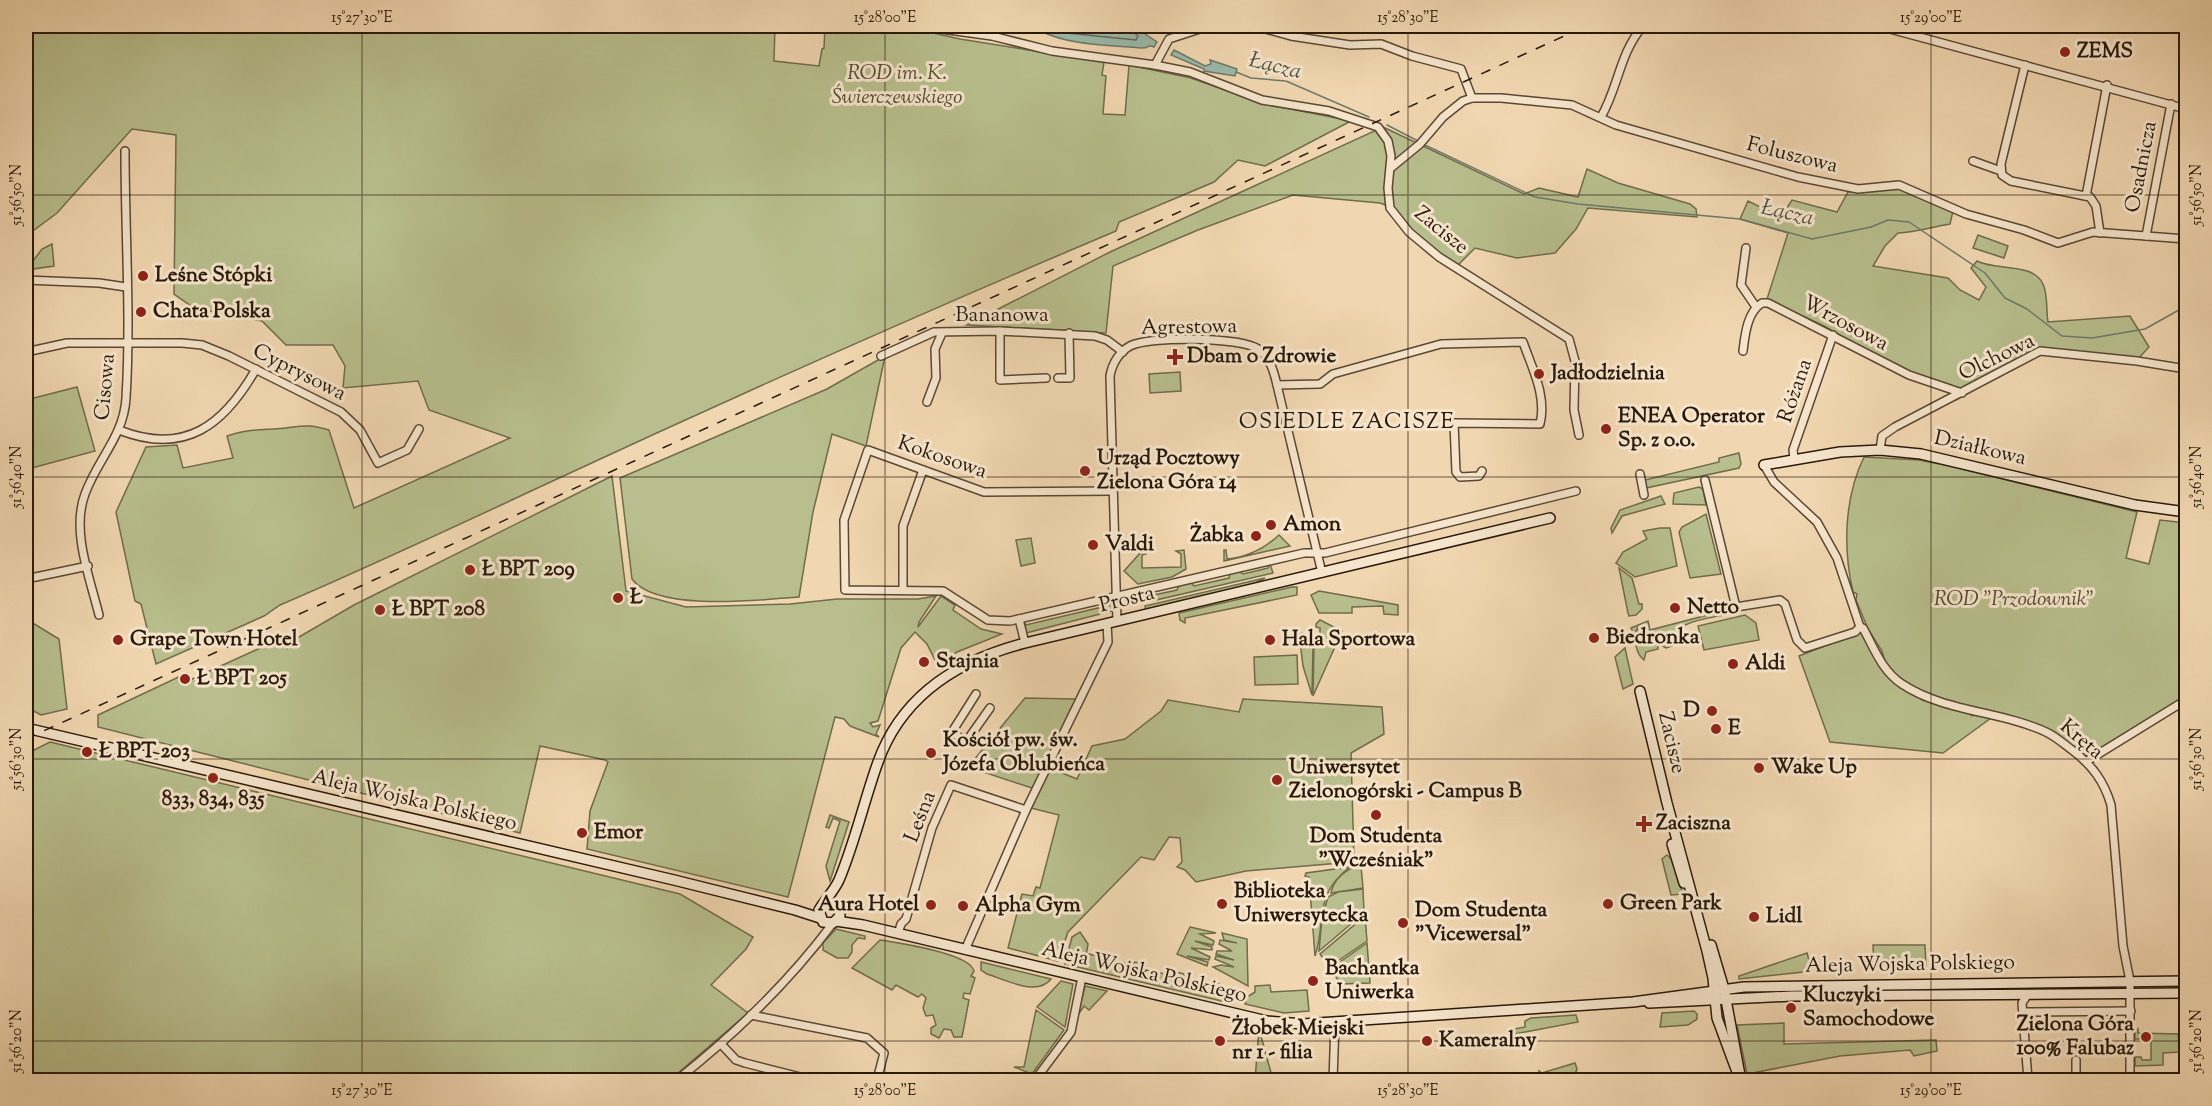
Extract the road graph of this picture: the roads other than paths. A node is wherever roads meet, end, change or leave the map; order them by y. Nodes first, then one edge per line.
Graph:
1 (920, 26) edge
2 (1209, 26) edge
3 (1255, 26) edge
4 (1643, 26) edge
5 (1879, 26) edge
6 (2025, 64) junction
7 (1155, 65) junction
8 (2107, 85) junction
9 (1472, 98) junction
10 (2171, 104) junction
11 (2187, 109) edge
12 (1601, 117) junction
13 (125, 151) dead end
14 (1973, 161) dead end
15 (1392, 167) junction
16 (2001, 171) junction
17 (2086, 196) junction
18 (2100, 233) junction
19 (2146, 236) junction
20 (2187, 239) edge
21 (1746, 248) dead end
22 (26, 280) edge
23 (126, 287) junction
24 (1756, 307) junction
25 (1000, 331) junction
26 (942, 333) junction
27 (1070, 333) junction
28 (1833, 335) junction
29 (126, 343) junction
30 (1743, 351) dead end
31 (26, 352) edge
32 (1123, 352) junction
33 (881, 356) dead end
34 (256, 369) junction
35 (2187, 369) edge
36 (1046, 378) dead end
37 (1058, 378) dead end
38 (1278, 385) junction
39 (1962, 393) junction
40 (927, 402) dead end
41 (419, 429) dead end
42 (119, 430) junction
43 (1579, 435) dead end
44 (1880, 450) junction
45 (1794, 458) junction
46 (1764, 465) joint
47 (923, 470) junction
48 (1482, 471) dead end
49 (1640, 474) dead end
50 (1705, 480) dead end
51 (1113, 491) junction
52 (1576, 491) dead end
53 (1644, 495) dead end
54 (2187, 512) edge
55 (1550, 518) dead end
56 (1317, 552) junction
57 (88, 566) junction
58 (1322, 573) junction
59 (26, 579) edge
60 (903, 589) junction
61 (845, 590) joint
62 (1114, 596) junction
63 (99, 615) dead end
64 (1019, 619) junction
65 (1112, 622) junction
66 (1860, 627) junction
67 (1025, 643) junction
68 (1640, 691) dead end
69 (976, 694) dead end
70 (2187, 700) edge
71 (990, 708) dead end
72 (26, 728) edge
73 (2087, 761) junction
74 (1026, 810) junction
75 (839, 879) junction
76 (823, 905) junction
77 (839, 908) junction
78 (795, 910) junction
79 (821, 920) junction
80 (835, 922) junction
81 (863, 925) junction
82 (898, 934) junction
83 (816, 943) junction
84 (965, 950) junction
85 (1082, 977) junction
86 (2130, 981) junction
87 (2187, 981) edge
88 (1718, 993) junction
89 (2131, 993) junction
90 (2187, 993) edge
91 (2028, 994) junction
92 (1726, 999) junction
93 (2131, 1011) junction
94 (2023, 1012) junction
95 (751, 1016) junction
96 (1335, 1023) junction
97 (721, 1044) junction
98 (2076, 1060) dead end
99 (791, 1078) edge
100 (677, 1080) edge
101 (812, 1080) edge
102 (877, 1080) edge
103 (1035, 1080) edge
104 (1334, 1080) edge
105 (1741, 1080) edge
106 (2028, 1080) edge
107 (2076, 1080) edge
108 (2130, 1080) edge

1 - 7 street
2 - 7 street
3 - 9 street
4 - 12 street
5 - 6 street, Osadnicza
6 - 8 street, Osadnicza
6 - 16 street
7 - 15 street, Zacisze
8 - 10 street, Osadnicza
8 - 17 street
9 - 12 street, Foluszowa
9 - 15 street
10 - 11 street, Osadnicza
10 - 19 street, Osadnicza
12 - 18 street, Foluszowa
13 - 23 street, Cisowa
14 - 16 street
15 - 43 street, Zacisze
16 - 17 street
17 - 18 street
18 - 19 street, Foluszowa
19 - 20 street, Foluszowa
21 - 24 street
22 - 23 street
23 - 29 street, Cisowa
24 - 28 street, Wrzosowa
24 - 30 street
25 - 26 street, Bananowa
25 - 27 street, Bananowa
25 - 36 street
26 - 33 street, Bananowa
26 - 40 street
27 - 32 street, Bananowa
27 - 37 street
28 - 39 street, Wrzosowa
28 - 45 street, Różana
29 - 31 street, Cyprysowa
29 - 34 street, Cyprysowa
29 - 42 street, Cisowa
32 - 38 street, Agrestowa
32 - 51 street, Agrestowa
34 - 41 street, Cyprysowa
34 - 42 street
35 - 39 street, Olchowa
38 - 48 street
38 - 56 street, Agrestowa
39 - 44 street, Olchowa
42 - 57 street, Cisowa
44 - 45 main road, Działkowa
44 - 54 main road, Działkowa
45 - 46 main road, Działkowa
46 - 66 street, Kręta
47 - 51 street, Kokosowa
47 - 60 street
47 - 61 street, Kokosowa
49 - 53 street
50 - 66 street
51 - 62 street, Agrestowa
52 - 56 street, Prosta
55 - 58 main road, Prosta
56 - 58 street, Agrestowa
56 - 62 street, Prosta
57 - 59 street
57 - 63 street, Cisowa
58 - 65 main road, Prosta
60 - 61 street, Prosta
60 - 64 street, Prosta
62 - 64 street, Prosta
62 - 65 street, Agrestowa
64 - 67 street
65 - 67 main road, Prosta
65 - 74 street
66 - 73 street, Kręta
67 - 75 main road, Prosta
68 - 88 main road, Zacisze
69 - 71 street
70 - 73 street
72 - 78 main road, Aleja Wojska Polskiego
73 - 86 street, Kręta
74 - 82 street, Leśna
74 - 84 street
75 - 76 main road, Prosta
75 - 77 main road, Prosta
76 - 77 main road, Aleja Wojska Polskiego
76 - 78 main road, Aleja Wojska Polskiego
76 - 79 main road
77 - 80 main road, Prosta
77 - 81 main road, Aleja Wojska Polskiego
78 - 79 main road, Aleja Wojska Polskiego
79 - 80 main road, Aleja Wojska Polskiego
79 - 83 street
80 - 81 main road, Aleja Wojska Polskiego
80 - 83 street
81 - 82 main road, Aleja Wojska Polskiego
82 - 84 main road, Aleja Wojska Polskiego
83 - 95 street
84 - 85 main road, Aleja Wojska Polskiego
85 - 96 main road, Aleja Wojska Polskiego
85 - 103 street
86 - 87 main road, Aleja Wojska Polskiego
86 - 88 main road, Aleja Wojska Polskiego
86 - 89 street, Kręta
88 - 92 main road, Aleja Wojska Polskiego
88 - 96 main road, Aleja Wojska Polskiego
88 - 105 main road, Zacisze
89 - 90 main road, Aleja Wojska Polskiego
89 - 91 main road, Aleja Wojska Polskiego
89 - 93 street, Kręta
91 - 92 main road, Aleja Wojska Polskiego
91 - 94 street, Aleja Wojska Polskiego
92 - 105 main road
93 - 94 street
93 - 108 street
94 - 106 street, Aleja Wojska Polskiego
95 - 97 street
95 - 102 street
96 - 104 street
97 - 99 street
97 - 100 street
98 - 107 street
99 - 101 street

